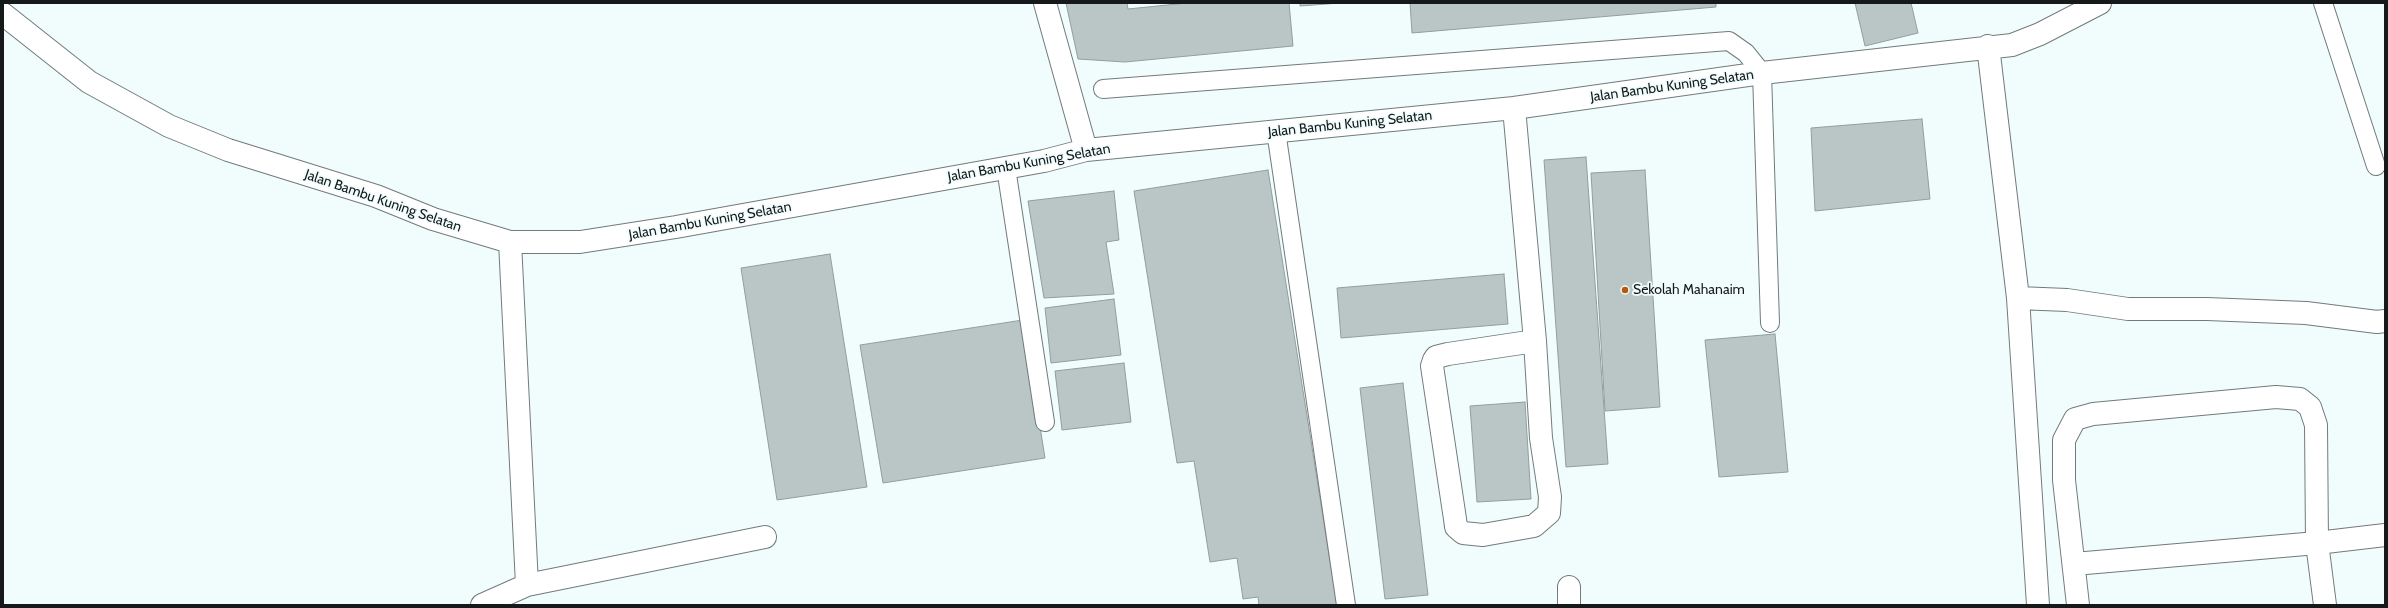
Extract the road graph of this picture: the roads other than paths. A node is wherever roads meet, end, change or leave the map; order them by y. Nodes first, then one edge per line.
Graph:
1 (1045, 3) edge
2 (2100, 3) edge
3 (2323, 3) edge
4 (3, 14) edge
5 (1988, 46) junction
6 (1762, 73) junction
7 (1103, 89) dead end
8 (1514, 108) junction
9 (1276, 131) junction
10 (1086, 150) junction
11 (2376, 166) dead end
12 (1006, 168) junction
13 (510, 242) junction
14 (2018, 298) junction
15 (2385, 321) edge
16 (1770, 323) dead end
17 (1535, 341) junction
18 (1045, 422) dead end
19 (2385, 535) edge
20 (765, 537) dead end
21 (2317, 543) junction
22 (2074, 564) junction
23 (527, 585) junction
24 (482, 605) edge
25 (1346, 605) edge
26 (2038, 605) edge
27 (2078, 605) edge
28 (2324, 605) edge

1 - 10 street
2 - 5 street, Jalan Bambu Kuning Selatan
3 - 11 lane
4 - 13 street, Jalan Bambu Kuning Selatan
5 - 6 street, Jalan Bambu Kuning Selatan
5 - 14 street
6 - 7 lane
6 - 8 street, Jalan Bambu Kuning Selatan
6 - 16 lane
8 - 9 street, Jalan Bambu Kuning Selatan
8 - 17 street
9 - 10 street, Jalan Bambu Kuning Selatan
9 - 25 lane
10 - 12 street, Jalan Bambu Kuning Selatan
12 - 13 street, Jalan Bambu Kuning Selatan
12 - 18 lane
13 - 23 street
14 - 15 street
14 - 26 street
17 - 17 street
19 - 21 street
20 - 23 street
21 - 22 street
21 - 22 street
21 - 28 street
22 - 27 street
23 - 24 street

